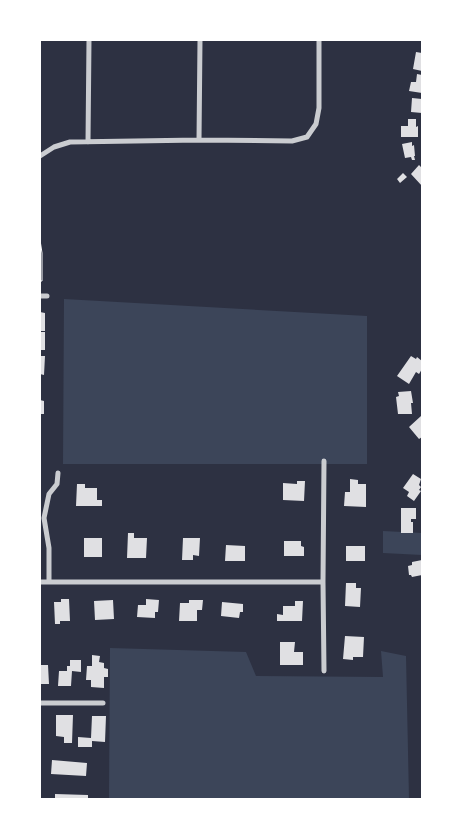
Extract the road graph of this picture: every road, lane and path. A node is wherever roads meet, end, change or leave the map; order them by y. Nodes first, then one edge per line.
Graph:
1 (89, 40) edge
2 (200, 40) edge
3 (319, 40) edge
4 (199, 140) junction
5 (88, 142) junction
6 (40, 156) edge
7 (40, 240) edge
8 (40, 281) edge
9 (40, 296) edge
10 (47, 296) dead end
11 (324, 461) dead end
12 (58, 473) dead end
13 (40, 582) edge
14 (49, 582) junction
15 (323, 582) junction
16 (324, 671) dead end
17 (103, 702) dead end
18 (40, 703) edge

1 - 5 street
2 - 4 street
3 - 4 street
4 - 5 street
5 - 6 street
7 - 8 path
9 - 10 street
11 - 15 street
12 - 14 street
13 - 14 street
14 - 15 street
15 - 16 street
17 - 18 street

